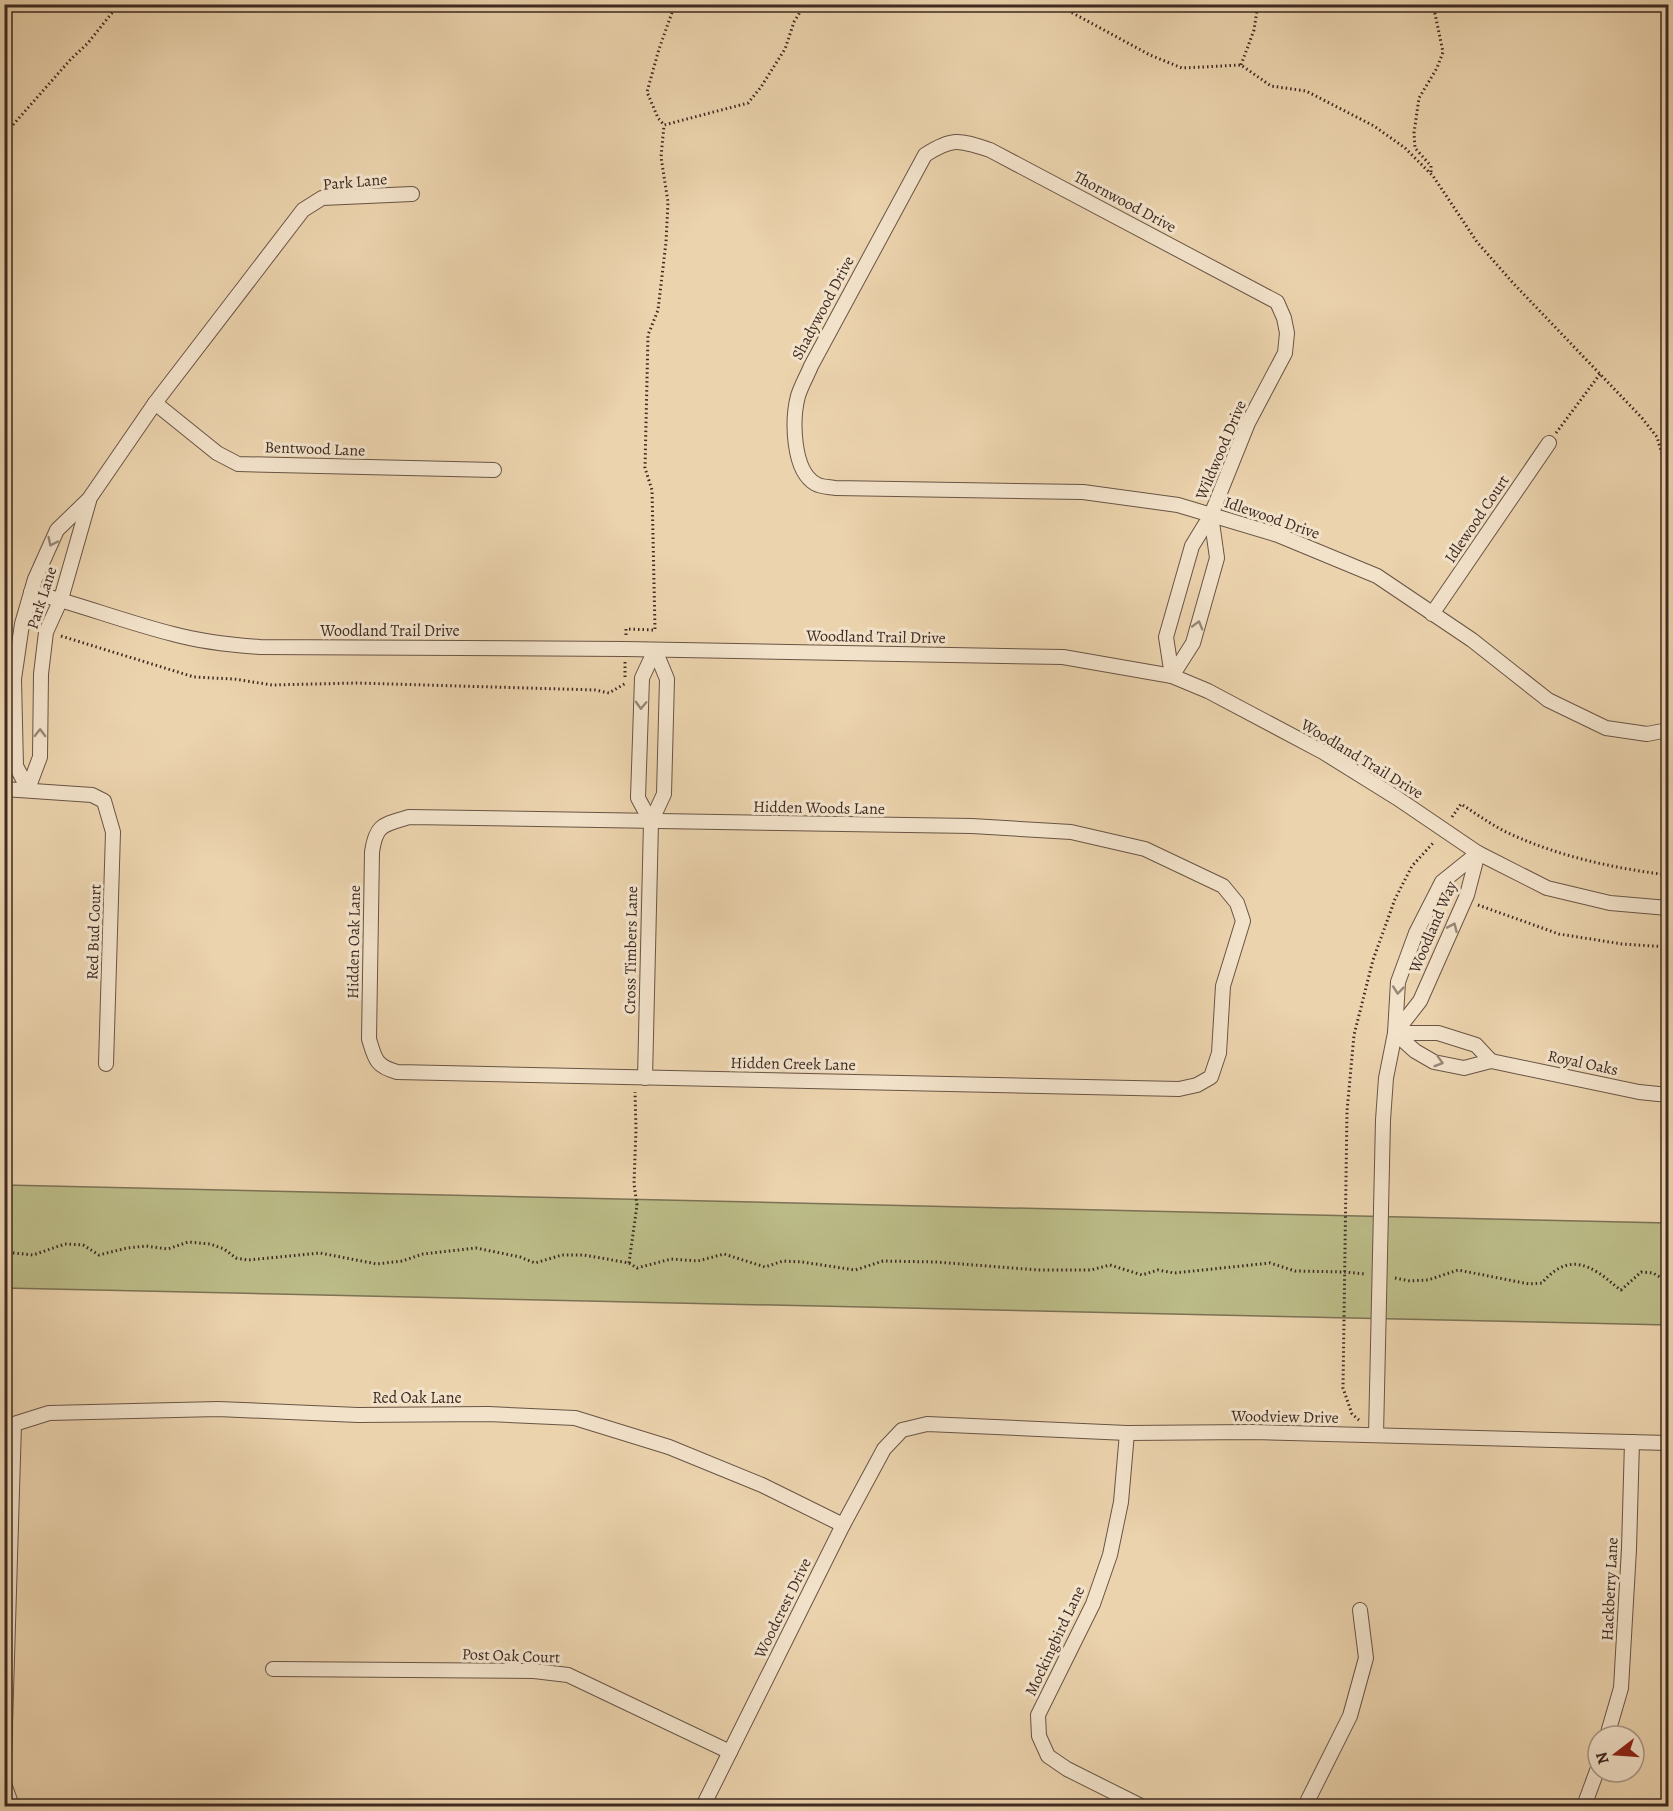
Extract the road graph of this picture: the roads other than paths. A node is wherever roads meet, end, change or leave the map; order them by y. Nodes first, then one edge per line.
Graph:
1 (925, 154) joint
2 (412, 194) dead end
3 (1287, 333) joint
4 (155, 403) junction
5 (1549, 443) road end
6 (494, 470) dead end
7 (816, 484) joint
8 (90, 499) junction
9 (1211, 515) junction
10 (31, 592) junction
11 (61, 599) junction
12 (1432, 614) junction
13 (655, 650) junction
14 (1172, 676) junction
15 (1668, 730) edge
16 (4, 789) edge
17 (28, 789) junction
18 (651, 822) junction
19 (383, 826) joint
20 (1478, 853) junction
21 (1668, 908) edge
22 (1395, 1033) junction
23 (376, 1061) joint
24 (1491, 1061) junction
25 (106, 1064) dead end
26 (1211, 1077) joint
27 (640, 1078) junction
28 (1668, 1095) edge
29 (902, 1430) joint
30 (1127, 1433) junction
31 (1376, 1435) junction
32 (1632, 1442) junction
33 (1668, 1443) edge
34 (843, 1525) junction
35 (1360, 1610) dead end
36 (273, 1669) dead end
37 (1610, 1724) edge
38 (5, 1750) edge
39 (730, 1752) junction
40 (4, 1758) edge
41 (4, 1784) edge
42 (1592, 1784) edge
43 (12, 1806) edge
44 (703, 1806) edge
45 (1142, 1806) edge
46 (1305, 1806) edge
47 (1584, 1806) edge

1 - 3 street, Thornwood Drive
1 - 7 street, Shadywood Drive
2 - 4 street, Park Lane
3 - 9 street, Wildwood Drive
4 - 6 street, Bentwood Lane
4 - 8 street, Park Lane
5 - 12 street, Idlewood Court
7 - 9 street, Idlewood Drive
8 -> 10 street, Park Lane
8 - 11 street, Park Lane
9 - 12 street, Idlewood Drive
9 - 14 street, Wildwood Drive
14 -> 9 street, Wildwood Drive
10 - 11 street, Woodland Trail Drive
10 - 17 street, Park Lane
11 - 13 street, Woodland Trail Drive
17 -> 11 street, Park Lane
12 - 15 street, Idlewood Drive
13 - 14 street, Woodland Trail Drive
13 - 18 street, Cross Timbers Lane
13 -> 18 street, Cross Timbers Lane
14 - 20 street, Woodland Trail Drive
16 - 17 street
17 - 25 street, Red Bud Court
18 - 19 street, Hidden Woods Lane
18 - 26 street, Hidden Woods Lane
18 - 27 street, Cross Timbers Lane
19 - 23 street, Hidden Oak Lane
20 - 21 street, Woodland Trail Drive
22 -> 20 street, Woodland Way
20 -> 22 street, Woodland Way
22 - 24 street, Royal Oaks
22 -> 24 street, Royal Oaks
22 - 31 street, Woodland Way
23 - 27 street, Hidden Creek Lane
24 - 28 street, Royal Oaks
26 - 27 street, Hidden Creek Lane
29 - 30 street, Woodview Drive
29 - 34 street, Woodcrest Drive
30 - 31 street, Woodview Drive
30 - 45 street, Mockingbird Lane
31 - 32 street, Woodview Drive
32 - 33 street, Woodview Drive
32 - 37 street, Hackberry Lane
34 - 38 street, Red Oak Lane
34 - 39 street, Woodcrest Drive
35 - 46 street
36 - 39 street, Post Oak Court
38 - 40 street
39 - 44 street, Woodcrest Drive
41 - 43 street
42 - 47 street

